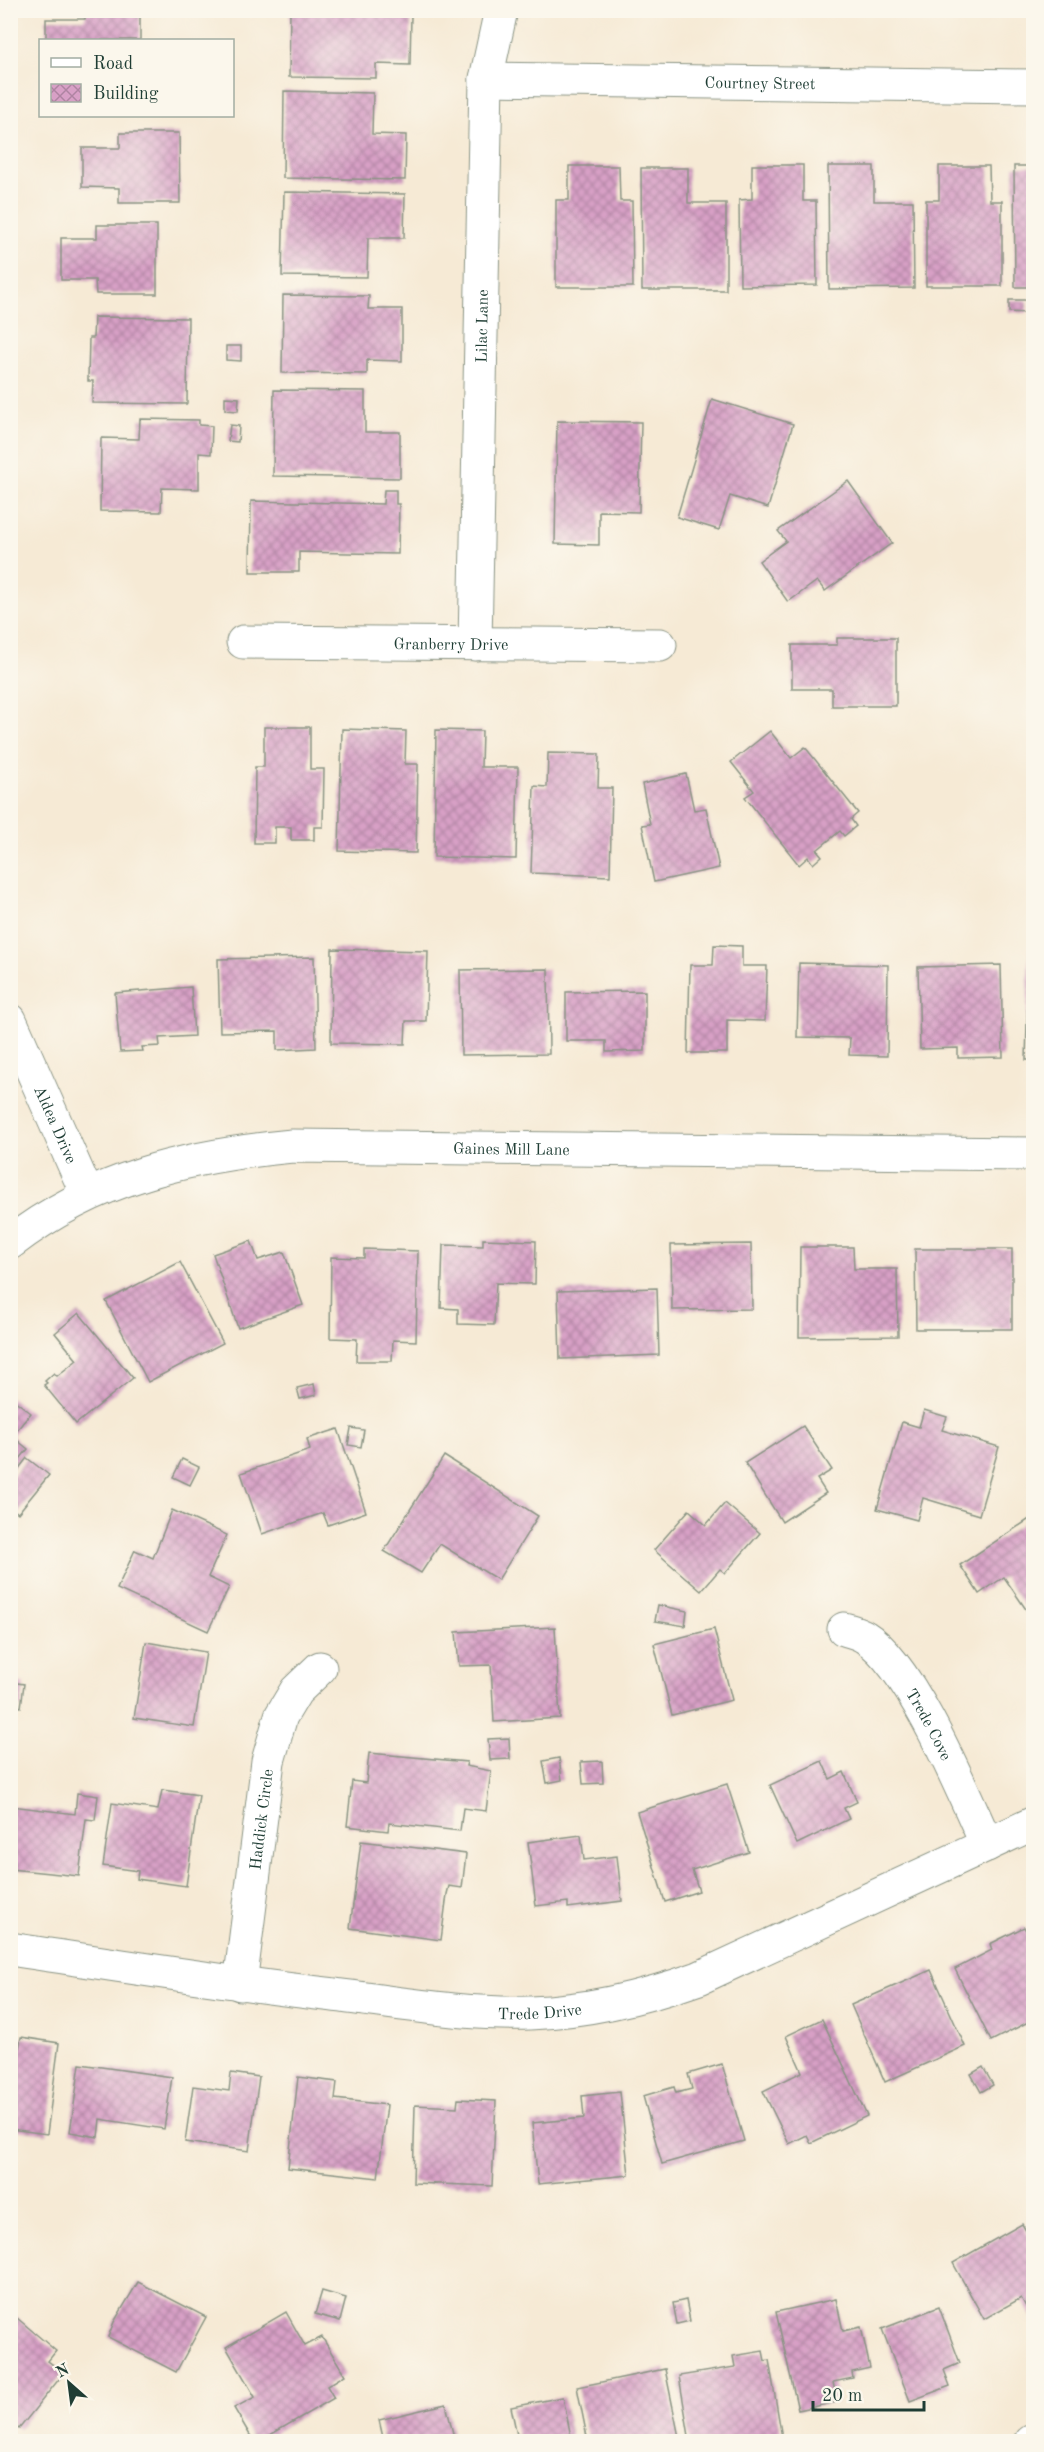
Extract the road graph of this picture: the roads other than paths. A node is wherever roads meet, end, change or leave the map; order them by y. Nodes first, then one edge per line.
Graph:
1 (501, 10) edge
2 (486, 79) junction
3 (1034, 86) edge
4 (243, 642) dead end
5 (475, 644) junction
6 (660, 645) dead end
7 (10, 1020) edge
8 (1034, 1154) edge
9 (87, 1194) junction
10 (10, 1243) edge
11 (844, 1629) dead end
12 (320, 1668) dead end
13 (1034, 1823) edge
14 (987, 1845) junction
15 (10, 1949) edge
16 (240, 1984) junction

1 - 2 street, Lilac Lane
2 - 3 street, Courtney Street
2 - 5 street, Lilac Lane
4 - 5 street, Granberry Drive
5 - 6 street, Granberry Drive
7 - 9 street, Aldea Drive
8 - 9 street, Gaines Mill Lane
9 - 10 street, Gaines Mill Lane
11 - 14 street, Trede Cove
12 - 16 street, Haddick Circle
13 - 14 street, Trede Drive
14 - 16 street, Trede Drive
15 - 16 street, Trede Drive

